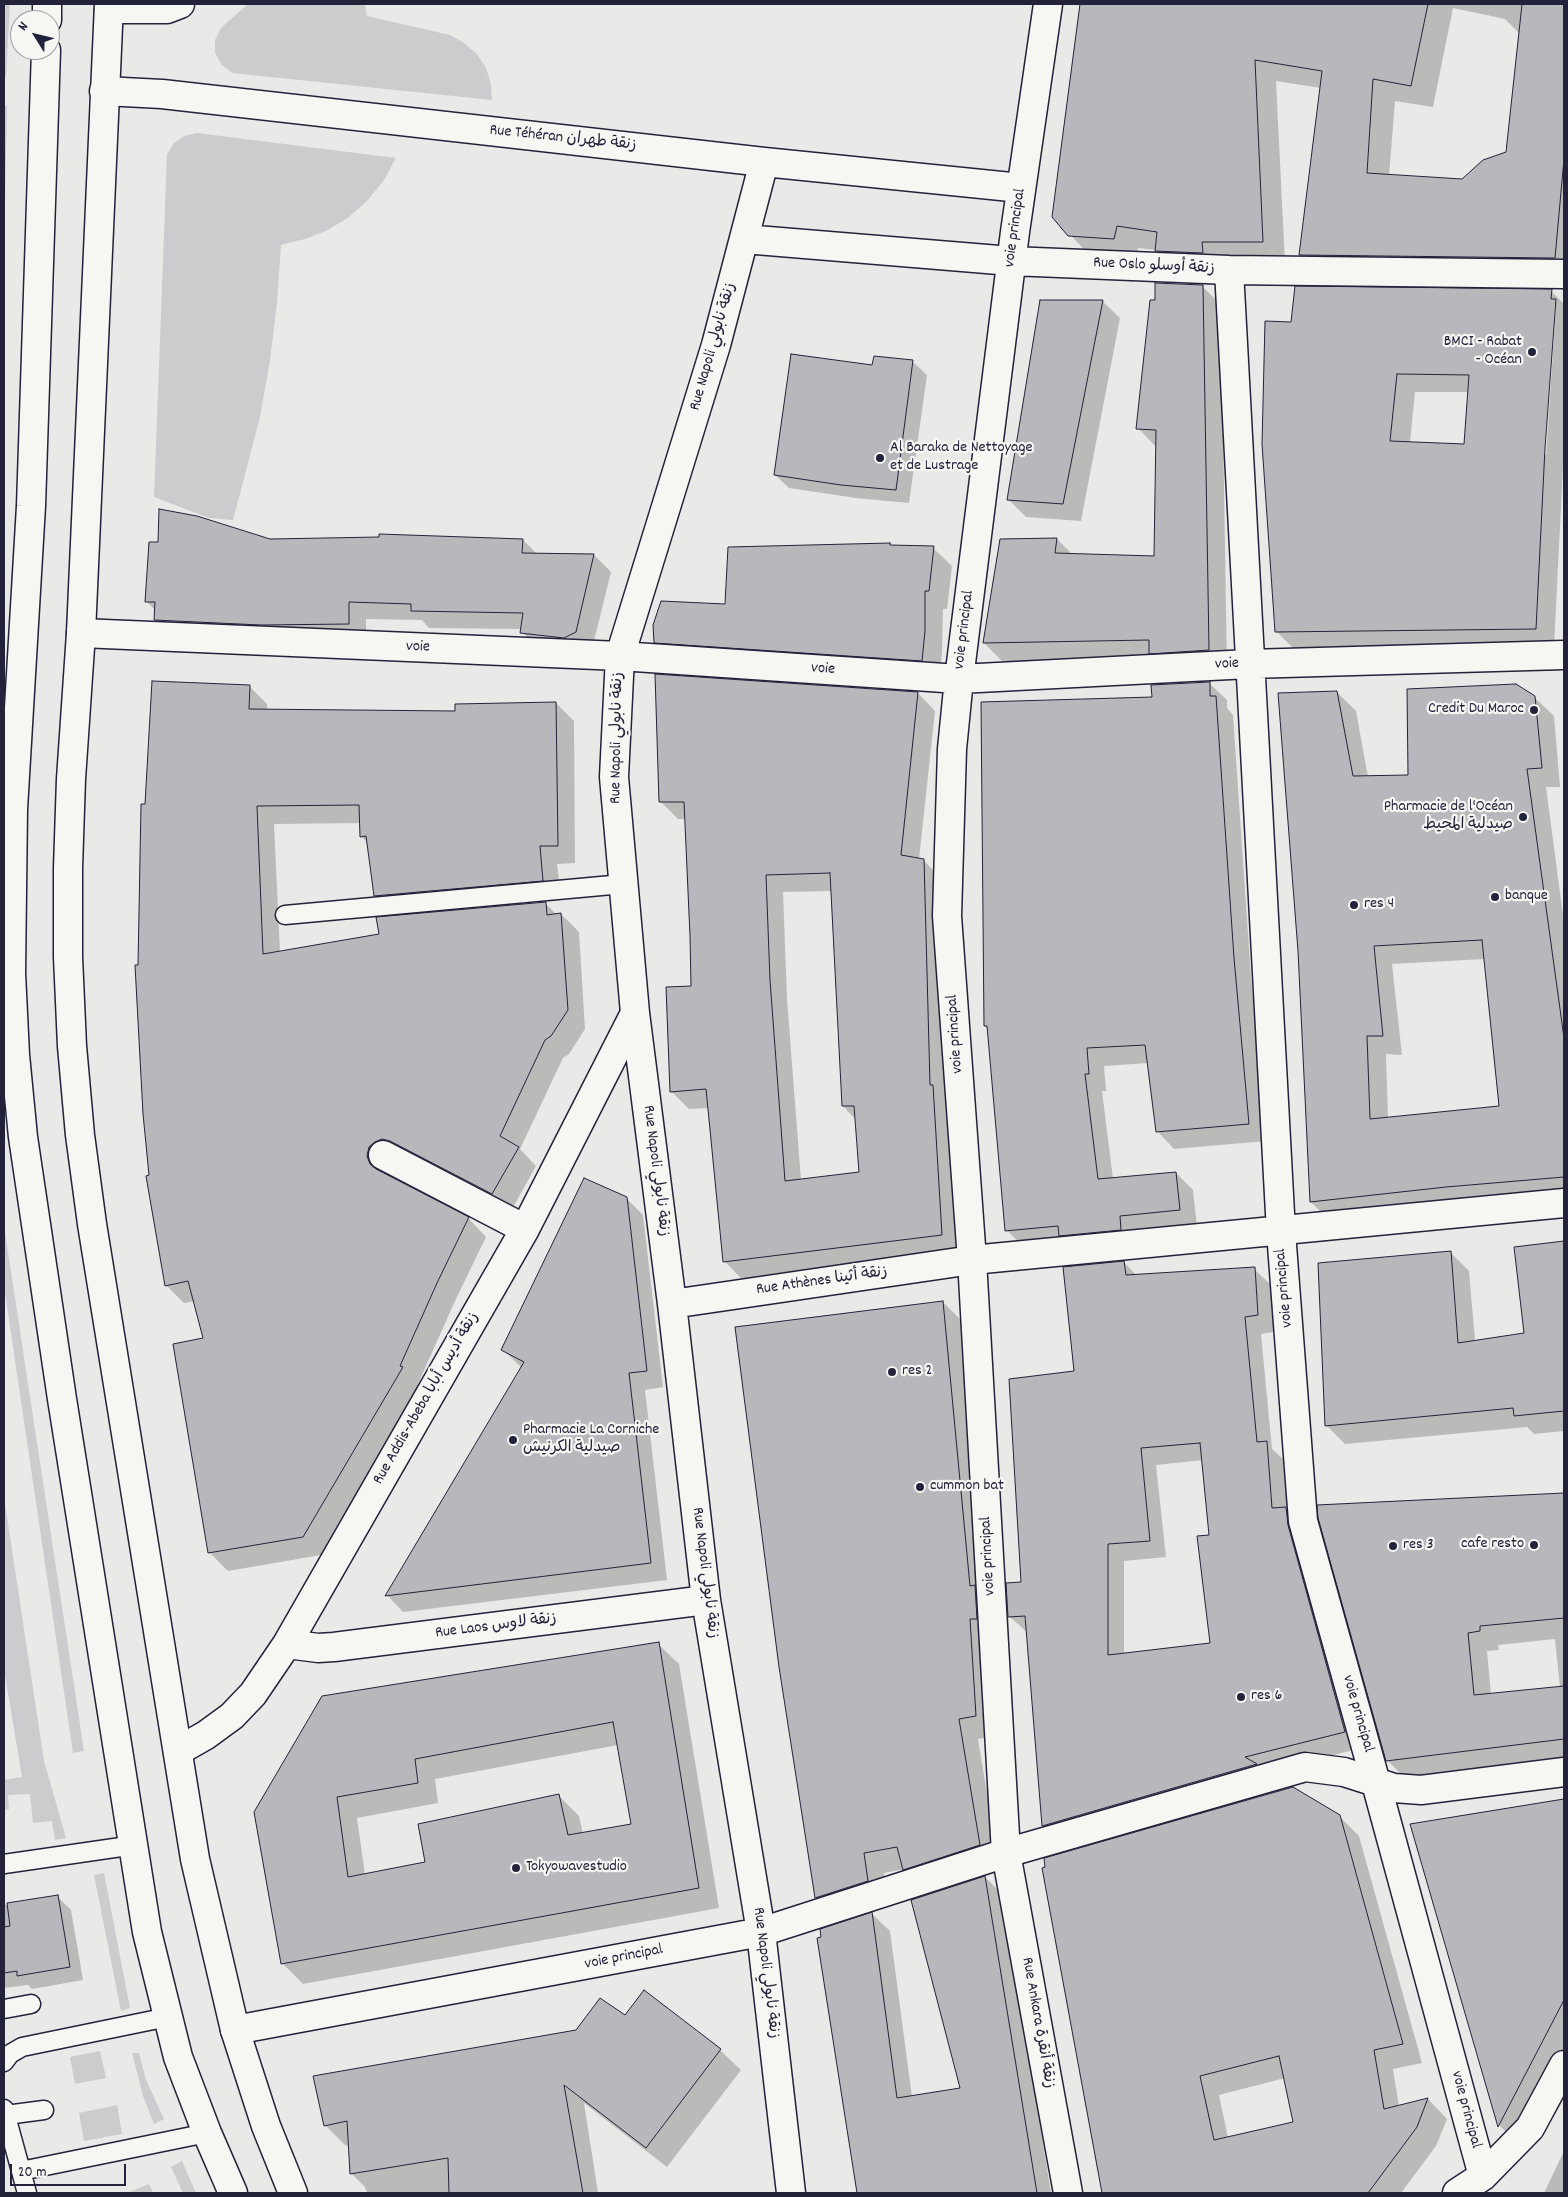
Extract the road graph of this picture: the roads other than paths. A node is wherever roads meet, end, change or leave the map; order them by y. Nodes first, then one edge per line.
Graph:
1 (180, 4) edge
2 (1048, 4) edge
3 (109, 6) edge
4 (46, 60) edge
5 (104, 91) junction
6 (764, 162) junction
7 (1021, 188) junction
8 (744, 239) junction
9 (1011, 261) junction
10 (1229, 270) junction
11 (1564, 274) edge
12 (81, 633) junction
13 (1564, 655) edge
14 (620, 656) junction
15 (1249, 664) junction
16 (959, 680) junction
17 (623, 884) junction
18 (286, 915) dead end
19 (635, 1013) junction
20 (383, 1155) dead end
21 (1564, 1203) edge
22 (524, 1229) junction
23 (1281, 1232) junction
24 (972, 1260) junction
25 (672, 1304) junction
26 (706, 1600) junction
27 (287, 1644) junction
28 (178, 1751) junction
29 (1564, 1772) edge
30 (1376, 1783) junction
31 (134, 1845) junction
32 (1006, 1853) junction
33 (4, 1864) edge
34 (761, 1932) junction
35 (31, 2004) dead end
36 (4, 2009) edge
37 (168, 2017) junction
38 (235, 2030) junction
39 (4, 2062) edge
40 (1564, 2066) edge
41 (44, 2110) dead end
42 (5, 2112) edge
43 (207, 2133) junction
44 (21, 2171) junction
45 (1483, 2176) junction
46 (27, 2193) edge
47 (233, 2193) edge
48 (293, 2193) edge
49 (791, 2193) edge
50 (1068, 2193) edge
51 (1457, 2193) edge

1 - 3 street
2 - 7 street, voie principal
3 - 5 street
4 - 31 street
5 - 6 street, Rue Téhéran زنقة طهران
5 - 12 street
6 - 7 street, Rue Téhéran زنقة طهران
6 - 8 street, Rue Napoli زنقة نابولي
7 - 9 street, voie principal
8 - 9 street, Rue Oslo زنقة أوسلو
8 - 14 street, Rue Napoli زنقة نابولي
9 - 10 street, Rue Oslo زنقة أوسلو
9 - 16 street, voie principal
10 - 11 street, Rue Oslo زنقة أوسلو
10 - 15 street, voie principal
12 - 14 street, voie
12 - 28 street
13 - 15 street, voie
14 - 16 street, voie
14 - 17 street, Rue Napoli زنقة نابولي
15 - 16 street, voie
15 - 23 street, voie principal
16 - 24 street, voie principal
17 - 18 lane
17 - 19 street, Rue Napoli زنقة نابولي
19 - 22 street, Rue Addis-Abeba زنقة أديس أبابا
19 - 25 street, Rue Napoli زنقة نابولي
20 - 22 street
21 - 23 street, voie principal
22 - 27 street, Rue Addis-Abeba زنقة أديس أبابا
23 - 24 street, voie principal
23 - 30 street, voie principal
24 - 25 street, Rue Athènes زنقة أثينا
24 - 32 street, voie principal
25 - 26 street, Rue Napoli زنقة نابولي
26 - 27 street, Rue Laos زنقة لاوس
26 - 34 street, Rue Napoli زنقة نابولي
27 - 28 street, Rue Addis-Abeba زنقة أديس أبابا
28 - 38 street
29 - 30 street, voie principal
30 - 32 street, voie principal
30 - 45 street, voie principal
31 - 33 lane
31 - 37 street
32 - 34 street, voie principal
32 - 50 street, Rue Ankara زنقة أنقرة
34 - 38 street, voie principal
34 - 49 street, Rue Napoli زنقة نابولي
35 - 36 lane
37 - 39 lane
37 - 43 street
38 - 48 street
40 - 45 street
41 - 42 lane
42 - 44 lane
43 - 44 lane
43 - 47 street
44 - 46 lane
45 - 51 street

